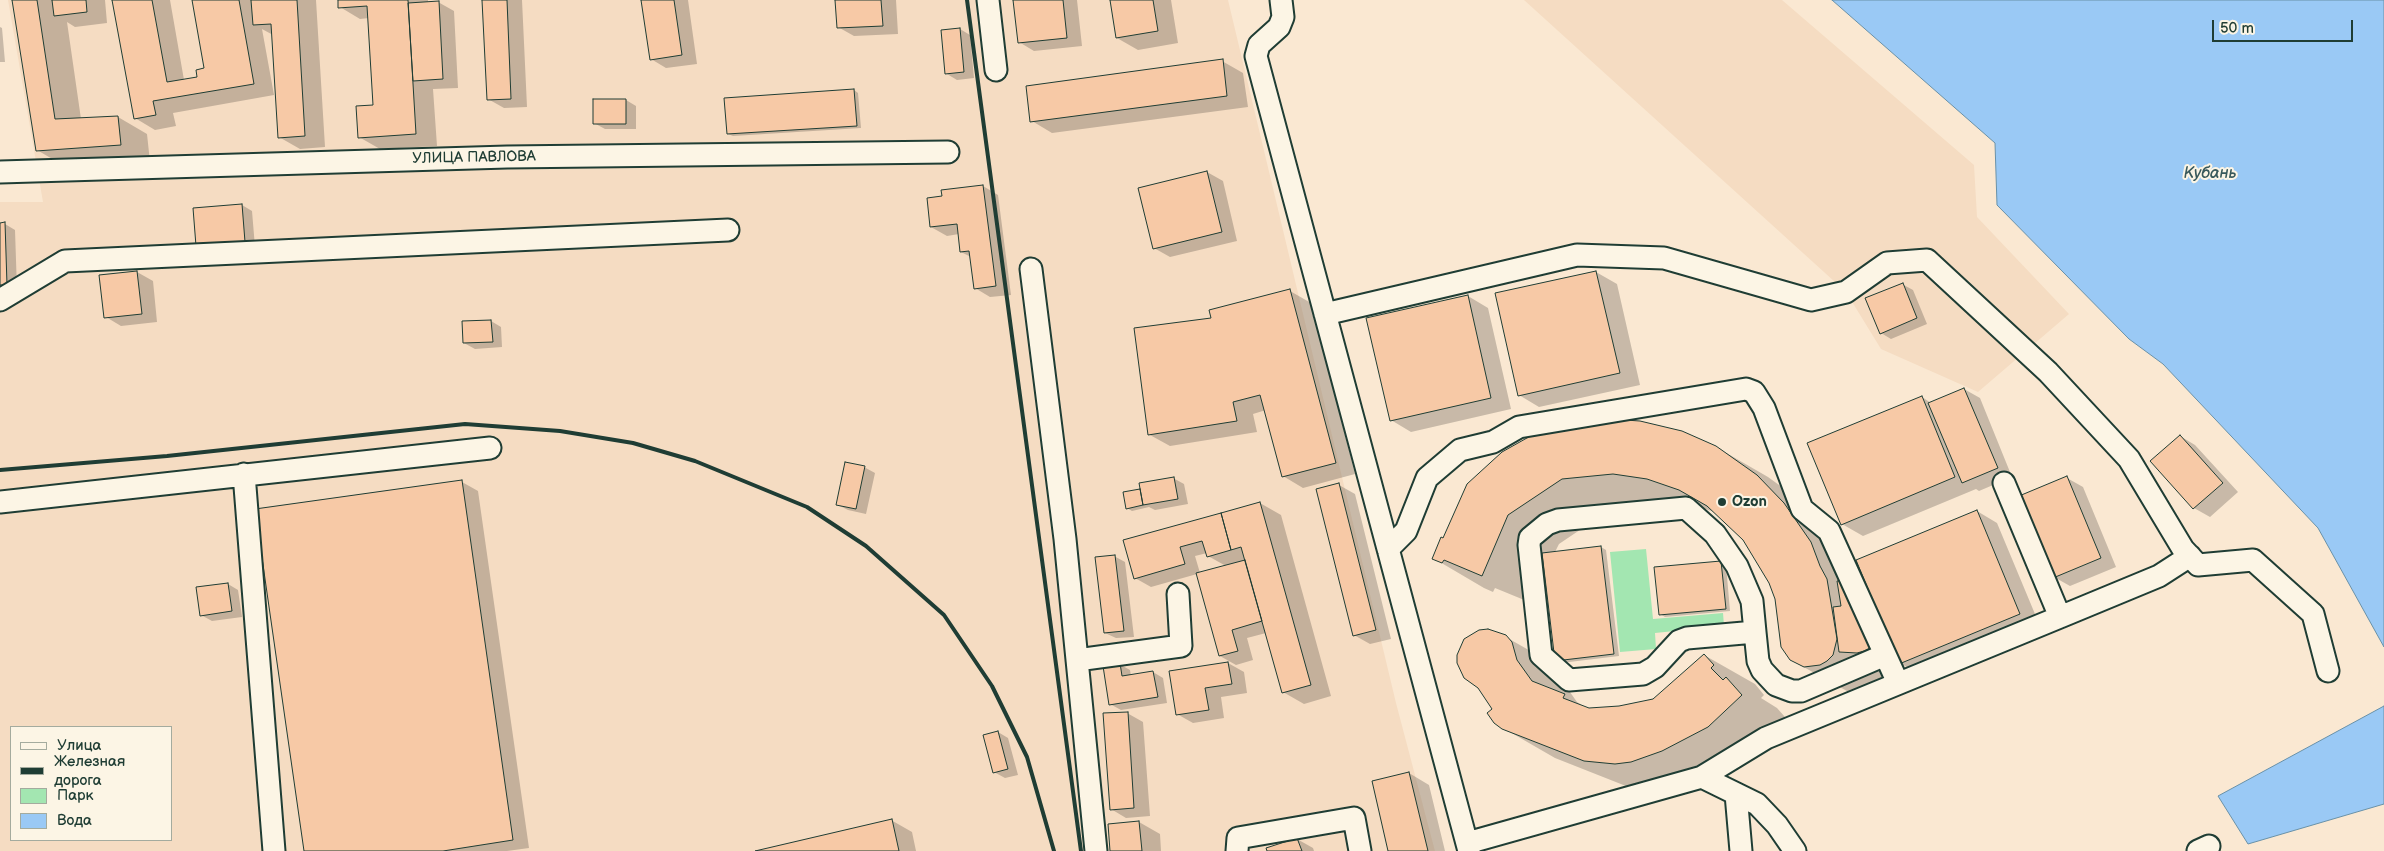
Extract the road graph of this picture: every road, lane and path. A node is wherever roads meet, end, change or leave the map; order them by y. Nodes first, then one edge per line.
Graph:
1 (988, 0) edge
2 (1281, 0) edge
3 (996, 70) dead end
4 (948, 152) dead end
5 (0, 172) edge
6 (728, 230) dead end
7 (1031, 269) dead end
8 (0, 300) edge
9 (1325, 314) junction
10 (490, 448) dead end
11 (244, 474) junction
12 (2004, 483) dead end
13 (0, 502) edge
14 (1388, 549) junction
15 (2190, 556) junction
16 (1178, 594) dead end
17 (2060, 617) junction
18 (1755, 632) junction
19 (1885, 655) junction
20 (1077, 660) junction
21 (2328, 671) dead end
22 (1898, 684) junction
23 (1702, 777) junction
24 (1736, 794) junction
25 (1468, 847) edge
26 (274, 851) edge
27 (1096, 851) edge
28 (1237, 851) edge
29 (1360, 851) edge
30 (1741, 851) edge
31 (1795, 851) edge

1 - 3 street
2 - 9 street
4 - 5 street, УЛИЦА ПАВЛОВА
6 - 8 street
7 - 20 street
9 - 14 street
9 - 15 street
10 - 11 street
11 - 13 street
11 - 26 street
12 - 17 street
14 - 19 street
14 - 25 street
15 - 17 street
15 - 21 street
16 - 20 street
17 - 22 street
18 - 18 street
18 - 19 street
19 - 22 street
20 - 27 street
22 - 23 street
23 - 24 street
23 - 25 street
24 - 30 street
24 - 31 street
28 - 29 street

